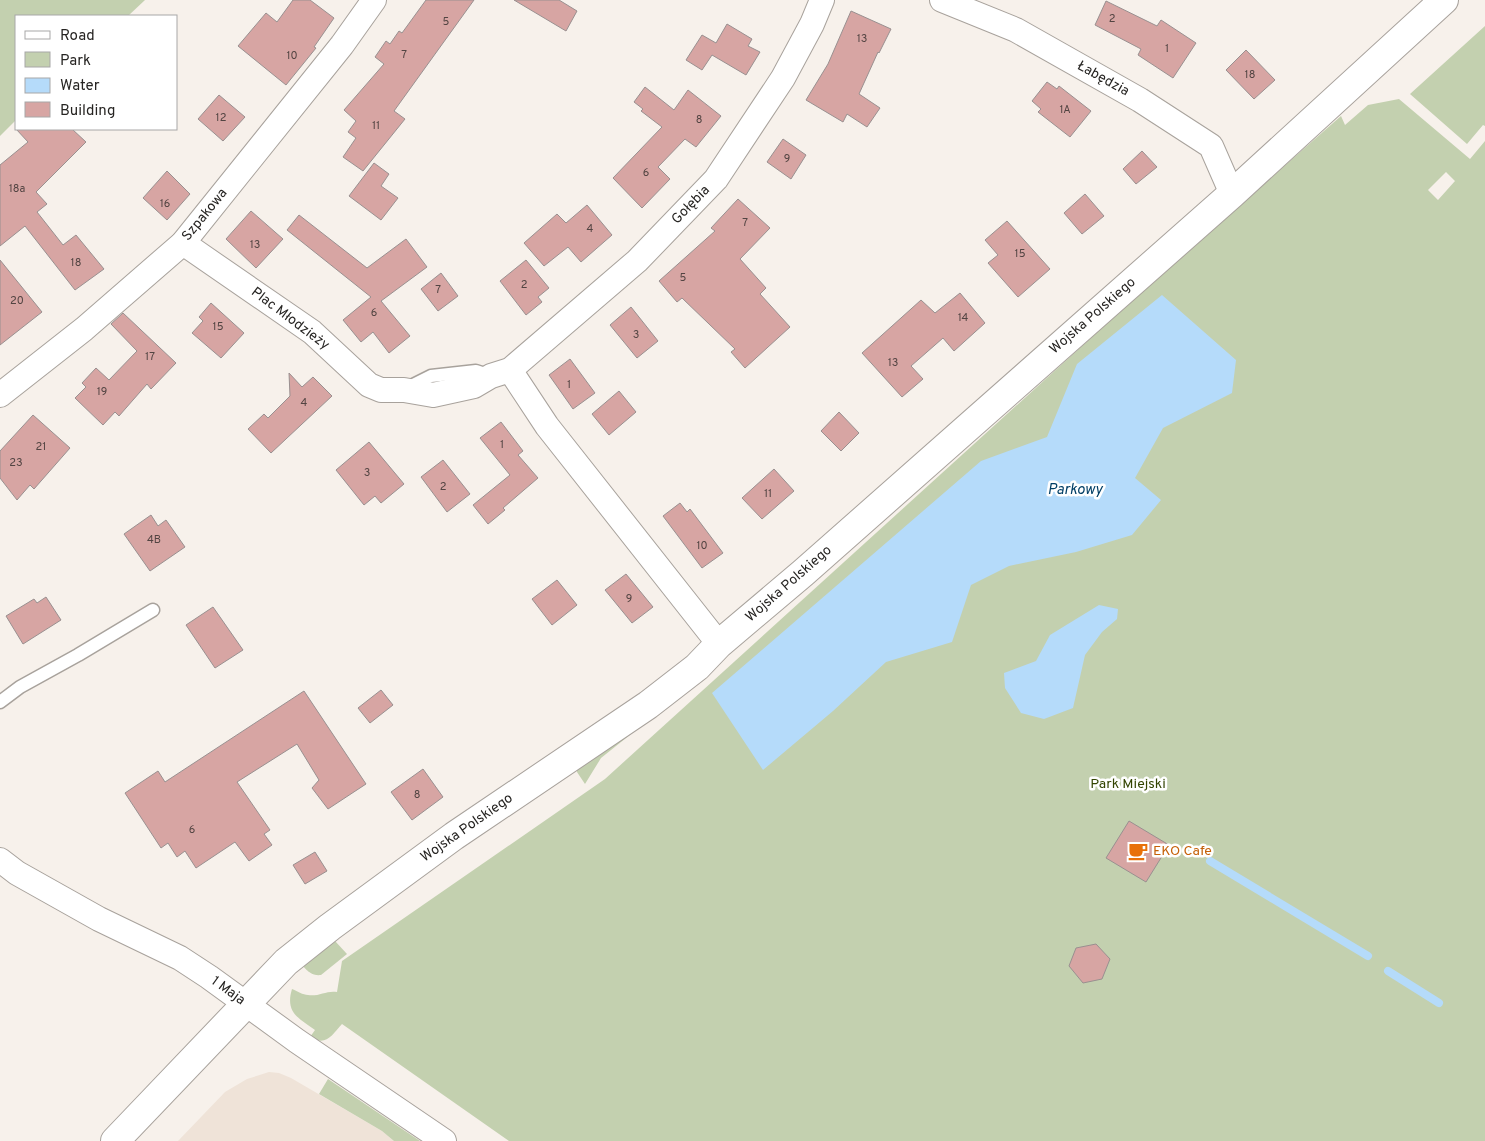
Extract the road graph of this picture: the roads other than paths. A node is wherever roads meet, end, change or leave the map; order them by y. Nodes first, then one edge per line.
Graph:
1 (374, 0) edge
2 (822, 0) edge
3 (942, 0) edge
4 (1444, 0) edge
5 (1232, 194) junction
6 (183, 243) junction
7 (501, 373) junction
8 (0, 395) edge
9 (153, 610) dead end
10 (719, 644) junction
11 (0, 702) edge
12 (0, 860) edge
13 (246, 1004) junction
14 (116, 1141) edge
15 (444, 1141) edge

1 - 6 street, Szpakowa
2 - 7 street, Gołębia
3 - 5 street, Łabędzia
4 - 5 street, Wojska Polskiego
5 - 10 street, Wojska Polskiego
6 - 7 street, Plac Młodzieży
6 - 8 street, Szpakowa
7 - 10 street
9 - 11 lane
10 - 13 street, Wojska Polskiego
12 - 13 street, 1 Maja
13 - 14 street, Wojska Polskiego
13 - 15 street, 1 Maja

